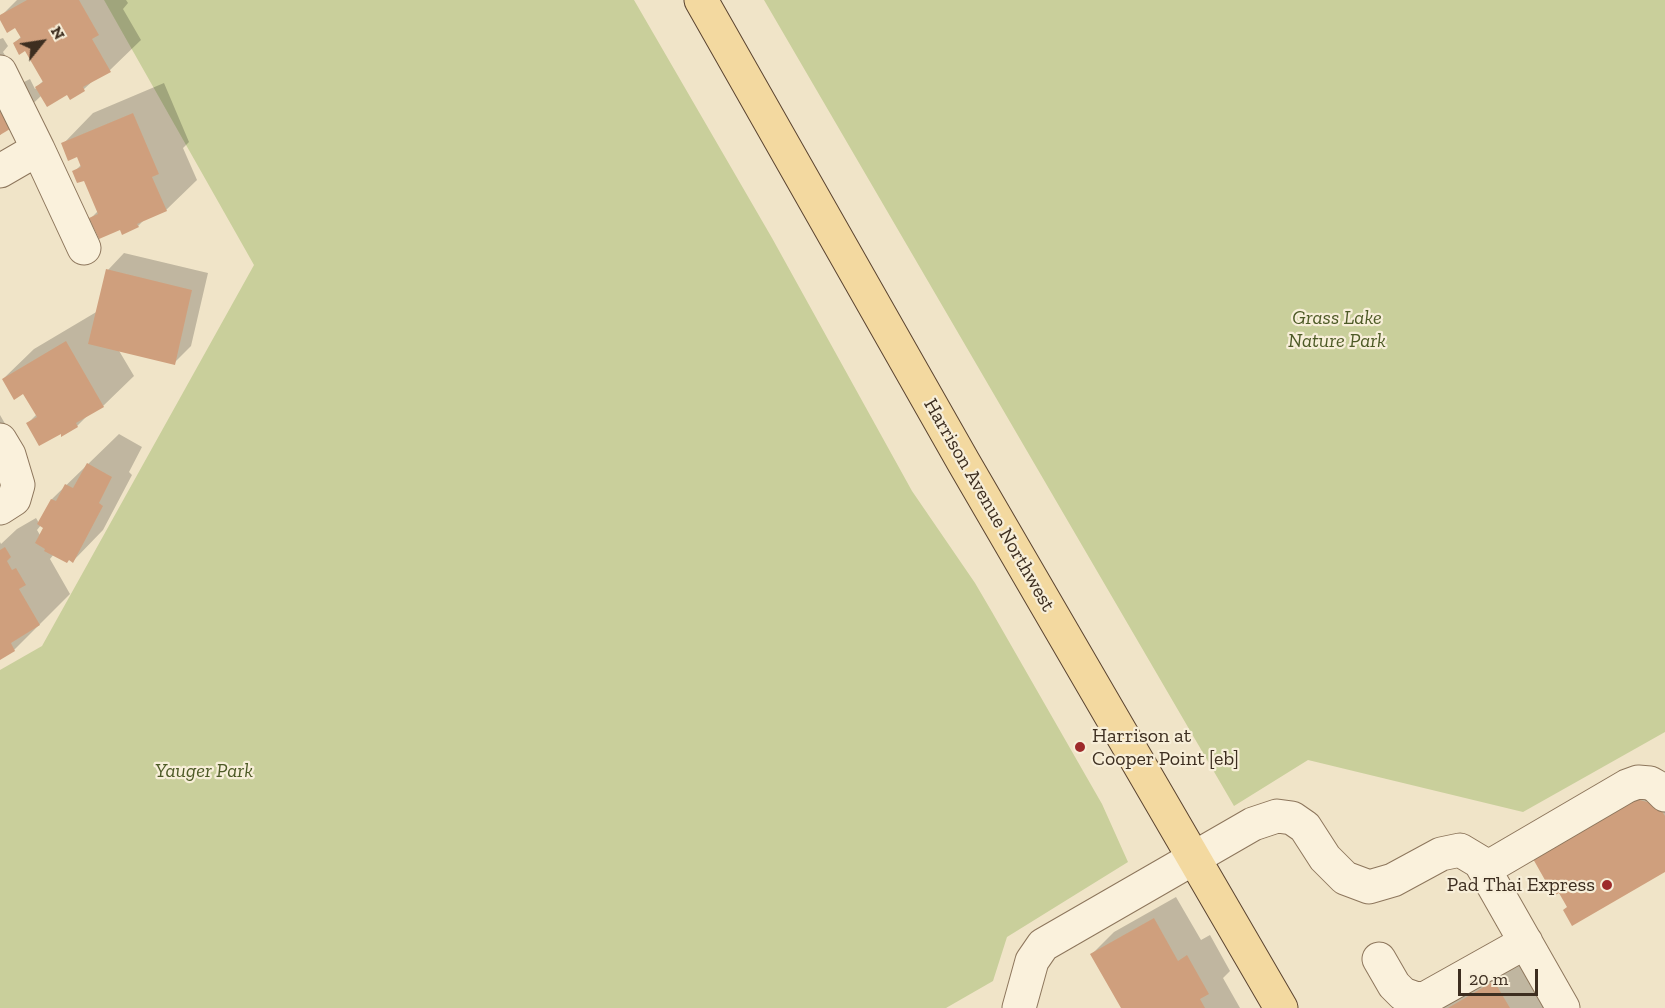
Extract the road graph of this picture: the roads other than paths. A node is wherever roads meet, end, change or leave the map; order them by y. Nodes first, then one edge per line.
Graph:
1 (701, 0) edge
2 (0, 72) edge
3 (38, 149) junction
4 (0, 171) edge
5 (84, 248) dead end
6 (0, 440) edge
7 (0, 508) edge
8 (1665, 795) edge
9 (1195, 858) junction
10 (1485, 869) junction
11 (1526, 942) junction
12 (1379, 959) dead end
13 (1018, 1008) edge
14 (1281, 1008) edge
15 (1563, 1008) edge

1 - 9 main road, Harrison Avenue Northwest
2 - 3 street
3 - 4 street
3 - 5 street
6 - 7 street
8 - 10 street
9 - 10 street
9 - 13 street
9 - 14 main road, Harrison Avenue Northwest
10 - 11 street
11 - 12 street
11 - 15 street

